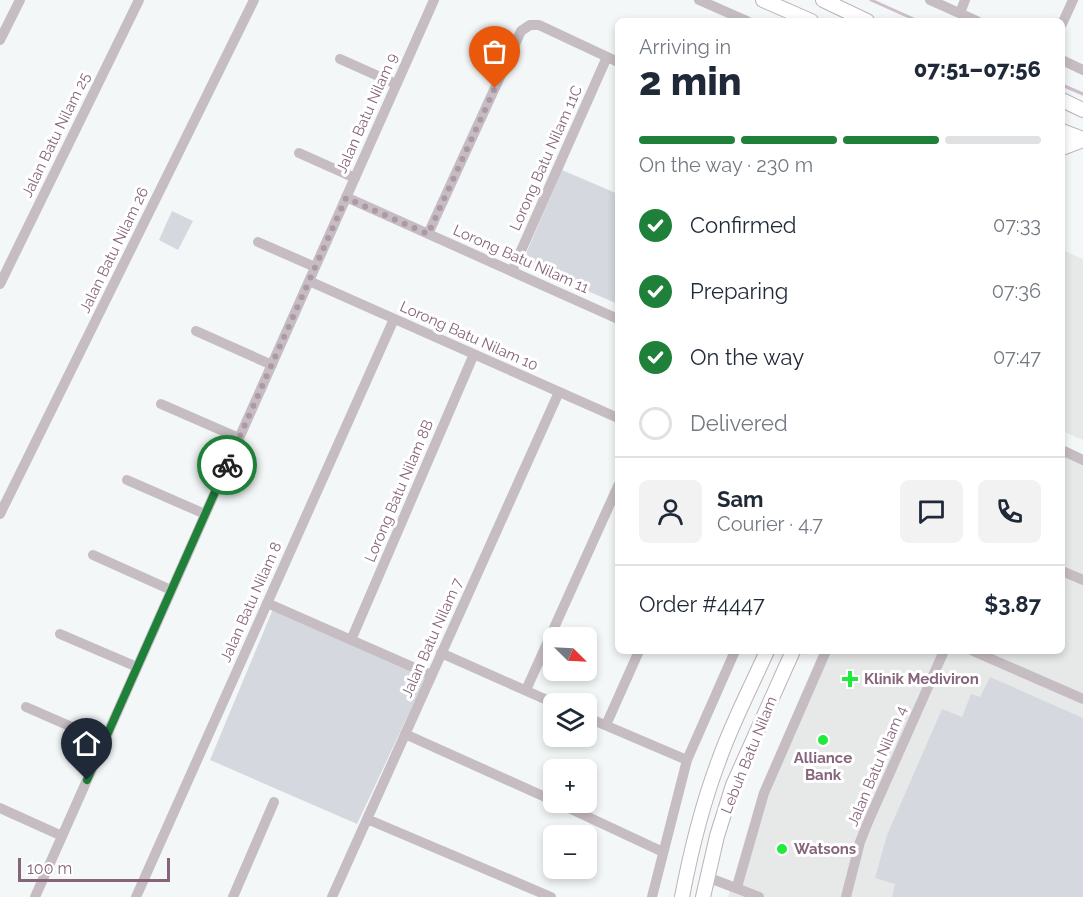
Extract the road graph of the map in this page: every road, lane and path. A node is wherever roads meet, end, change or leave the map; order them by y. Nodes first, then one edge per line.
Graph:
1 (20, 0) edge
2 (139, 0) edge
3 (254, 0) edge
4 (434, 0) edge
5 (699, 0) edge
6 (763, 0) edge
7 (822, 0) edge
8 (930, 0) edge
9 (965, 0) edge
10 (1073, 0) edge
11 (960, 13) junction
12 (740, 18) edge
13 (804, 18) edge
14 (861, 18) edge
15 (971, 18) edge
16 (1065, 18) edge
17 (0, 40) edge
18 (613, 59) edge
19 (340, 60) dead end
20 (1065, 61) edge
21 (1083, 70) edge
22 (396, 84) junction
23 (1065, 101) edge
24 (1083, 110) edge
25 (1065, 112) edge
26 (1083, 120) edge
27 (1065, 132) edge
28 (1083, 139) edge
29 (1065, 147) edge
30 (299, 153) dead end
31 (354, 178) junction
32 (346, 198) junction
33 (428, 234) junction
34 (258, 242) dead end
35 (315, 267) junction
36 (512, 271) junction
37 (309, 281) junction
38 (0, 284) edge
39 (615, 317) edge
40 (394, 319) junction
41 (196, 331) dead end
42 (474, 354) junction
43 (272, 365) junction
44 (559, 392) junction
45 (161, 404) dead end
46 (615, 417) edge
47 (239, 438) junction
48 (1065, 451) edge
49 (1083, 460) edge
50 (128, 480) dead end
51 (615, 493) edge
52 (0, 514) edge
53 (205, 514) junction
54 (93, 555) dead end
55 (1065, 572) edge
56 (1083, 580) edge
57 (171, 590) junction
58 (267, 603) junction
59 (60, 633) dead end
60 (351, 640) junction
61 (441, 653) junction
62 (638, 654) edge
63 (734, 654) edge
64 (766, 654) edge
65 (792, 654) edge
66 (825, 654) edge
67 (943, 654) edge
68 (980, 654) edge
69 (137, 668) junction
70 (431, 675) junction
71 (526, 690) junction
72 (543, 698) edge
73 (1083, 699) edge
74 (26, 707) dead end
75 (597, 721) edge
76 (606, 725) junction
77 (405, 734) junction
78 (104, 741) junction
79 (687, 760) junction
80 (543, 797) edge
81 (274, 802) dead end
82 (0, 808) edge
83 (579, 813) edge
84 (367, 819) junction
85 (62, 836) junction
86 (663, 852) junction
87 (707, 877) junction
88 (737, 887) junction
89 (706, 896) edge
90 (35, 897) edge
91 (136, 897) edge
92 (232, 897) edge
93 (332, 897) edge
94 (550, 897) edge
95 (652, 897) edge
96 (683, 897) edge
97 (759, 897) edge
98 (846, 897) edge

1 - 17 street
2 - 38 street, Jalan Batu Nilam 25
3 - 52 street, Jalan Batu Nilam 26
4 - 22 street, Jalan Batu Nilam 9
5 - 12 street
6 - 13 main road
7 - 14 main road
8 - 11 street
9 - 11 street
10 - 16 street
11 - 15 street
18 - 33 street
18 - 36 street, Lorong Batu Nilam 11C
19 - 22 street
20 - 21 street
22 - 31 street, Jalan Batu Nilam 9
23 - 24 main road
25 - 26 main road
27 - 28 main road
28 - 29 main road
30 - 31 street
31 - 32 street, Jalan Batu Nilam 9
32 - 33 street, Lorong Batu Nilam 11
32 - 35 street, Jalan Batu Nilam 9
33 - 36 street, Lorong Batu Nilam 11
34 - 35 street
35 - 37 street, Jalan Batu Nilam 9
36 - 39 street, Lorong Batu Nilam 11
37 - 40 street, Lorong Batu Nilam 10
37 - 43 street, Jalan Batu Nilam 9
40 - 42 street, Lorong Batu Nilam 10
40 - 58 street, Jalan Batu Nilam 8
41 - 43 street
42 - 44 street, Lorong Batu Nilam 10
42 - 60 street, Lorong Batu Nilam 8B
43 - 47 street, Jalan Batu Nilam 9
44 - 46 street, Lorong Batu Nilam 10
44 - 61 street, Jalan Batu Nilam 7
45 - 47 street
47 - 53 street, Jalan Batu Nilam 9
48 - 49 street
50 - 53 street
51 - 71 street
53 - 57 street, Jalan Batu Nilam 9
54 - 57 street
55 - 56 street
57 - 69 street, Jalan Batu Nilam 9
58 - 60 street
58 - 91 street, Jalan Batu Nilam 8
59 - 69 street
60 - 70 street
61 - 70 street, Jalan Batu Nilam 7
61 - 71 street
62 - 76 street
63 - 79 street
64 - 96 main road, Lebuh Batu Nilam
65 - 87 main road, Lebuh Batu Nilam
66 - 88 street
67 - 98 street, Jalan Batu Nilam 4
68 - 73 street
69 - 78 street, Jalan Batu Nilam 9
70 - 77 street, Jalan Batu Nilam 7
71 - 72 street
74 - 78 street
75 - 76 street
76 - 79 street
77 - 80 street
77 - 84 street, Jalan Batu Nilam 7
78 - 85 street, Jalan Batu Nilam 9
79 - 86 street
81 - 92 street
82 - 85 street
83 - 86 street
84 - 93 street, Jalan Batu Nilam 7
84 - 94 street
85 - 90 street, Jalan Batu Nilam 9
86 - 95 street
87 - 88 street
87 - 89 main road, Lebuh Batu Nilam
87 - 96 main road
88 - 97 street

